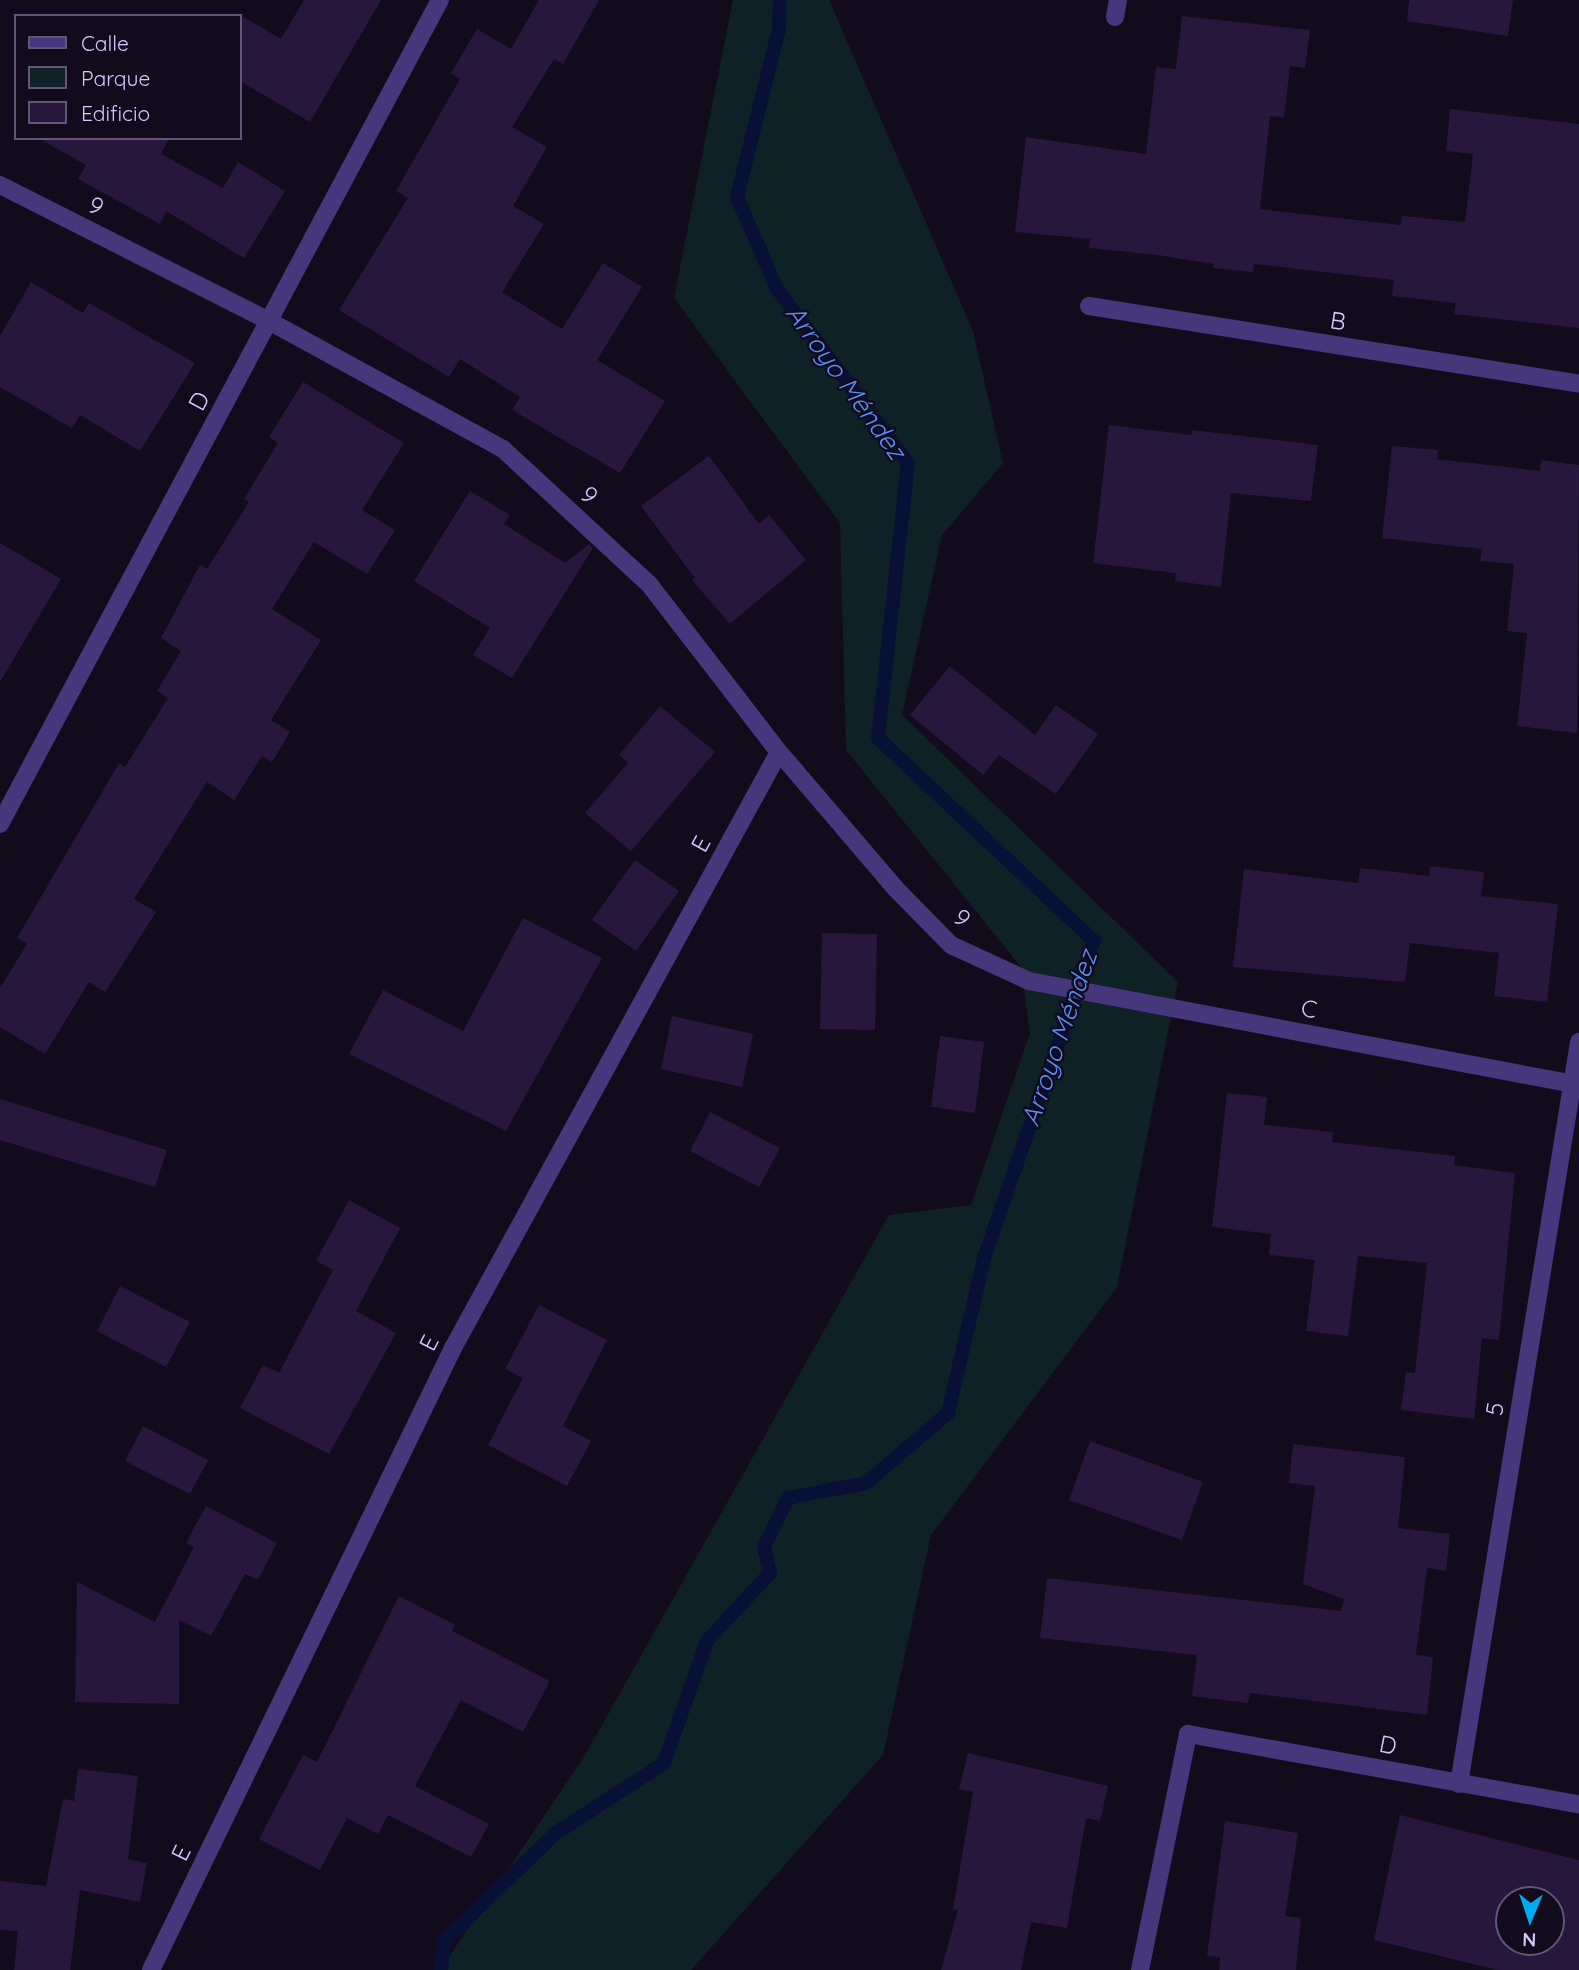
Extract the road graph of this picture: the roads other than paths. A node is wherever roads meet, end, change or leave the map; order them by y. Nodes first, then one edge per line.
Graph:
1 (440, 0) edge
2 (0, 185) edge
3 (1089, 306) dead end
4 (269, 321) junction
5 (1579, 384) edge
6 (779, 752) junction
7 (0, 824) edge
8 (1030, 981) joint
9 (1579, 1042) edge
10 (1576, 1084) edge
11 (1459, 1784) junction
12 (1579, 1804) edge
13 (151, 1970) edge
14 (1140, 1970) edge

1 - 4 street, D
2 - 4 street, 9
3 - 5 street, B
4 - 6 street, 9
4 - 7 street, D
6 - 8 street, 9
6 - 13 street, E
8 - 10 street, C
9 - 10 street, 5
10 - 11 street, 5
11 - 12 street, D
11 - 14 street, D

